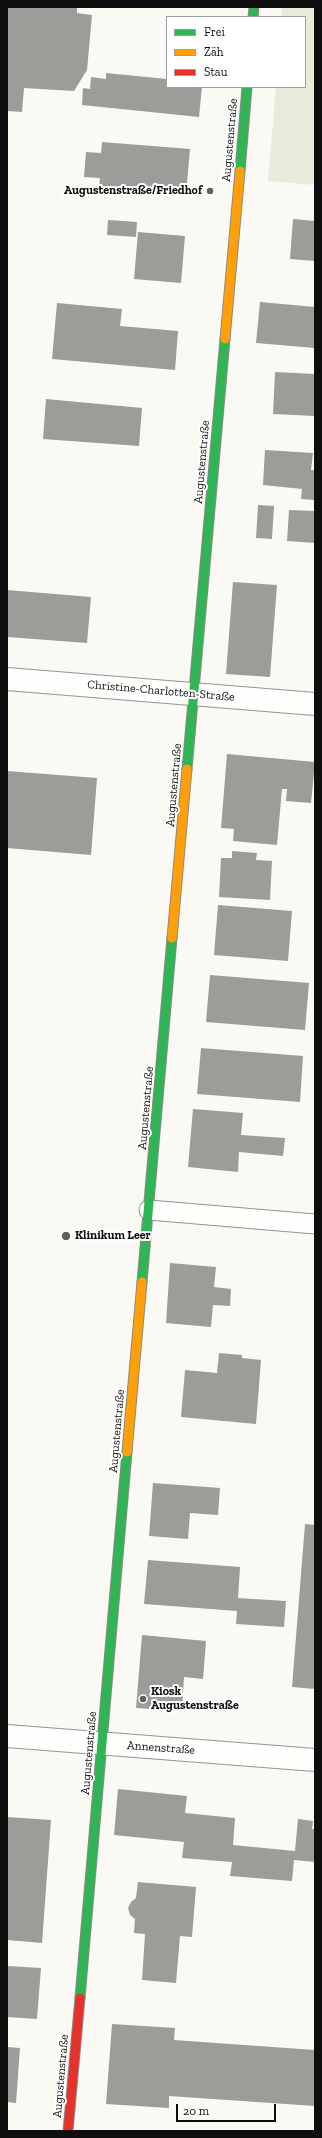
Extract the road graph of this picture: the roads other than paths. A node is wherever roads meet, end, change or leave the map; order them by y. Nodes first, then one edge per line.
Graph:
1 (247, 88) edge
2 (7, 679) edge
3 (194, 694) junction
4 (315, 704) edge
5 (149, 1210) junction
6 (315, 1224) edge
7 (7, 1736) edge
8 (102, 1744) junction
9 (315, 1760) edge
10 (68, 2131) edge

1 - 3 street, Augustenstraße
2 - 3 street, Christine-Charlotten-Straße
3 - 4 street, Christine-Charlotten-Straße
3 - 5 street, Augustenstraße
5 - 6 lane
5 - 8 street, Augustenstraße
7 - 8 street, Annenstraße
8 - 9 street, Annenstraße
8 - 10 street, Augustenstraße

